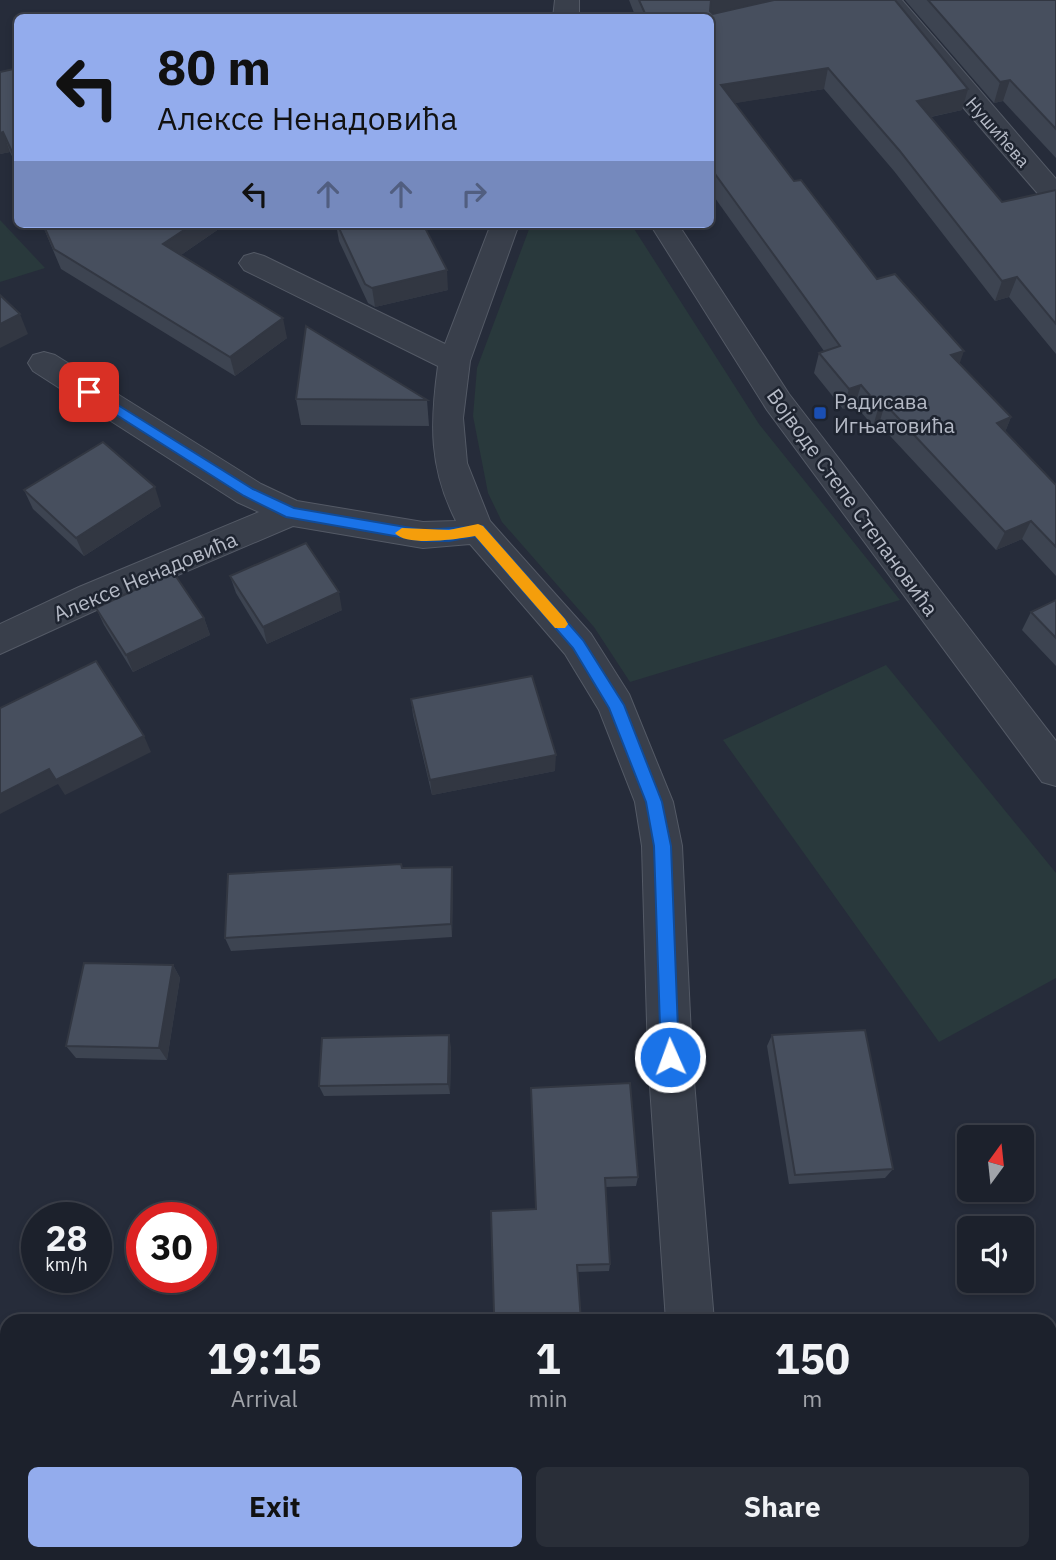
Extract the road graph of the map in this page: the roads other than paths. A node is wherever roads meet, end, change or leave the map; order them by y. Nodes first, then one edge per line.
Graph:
1 (889, 0) edge
2 (1056, 197) edge
3 (504, 228) edge
4 (667, 228) edge
5 (254, 263) dead end
6 (454, 361) junction
7 (44, 363) dead end
8 (291, 513) junction
9 (478, 530) junction
10 (0, 640) edge
11 (1056, 770) edge
12 (689, 1314) edge

1 - 2 street, Нушићева
3 - 6 street
4 - 11 street, Војводе Степе Степановића
5 - 6 street
6 - 9 street
7 - 8 street
8 - 9 street
8 - 10 street, Алексе Ненадовића
9 - 12 street

